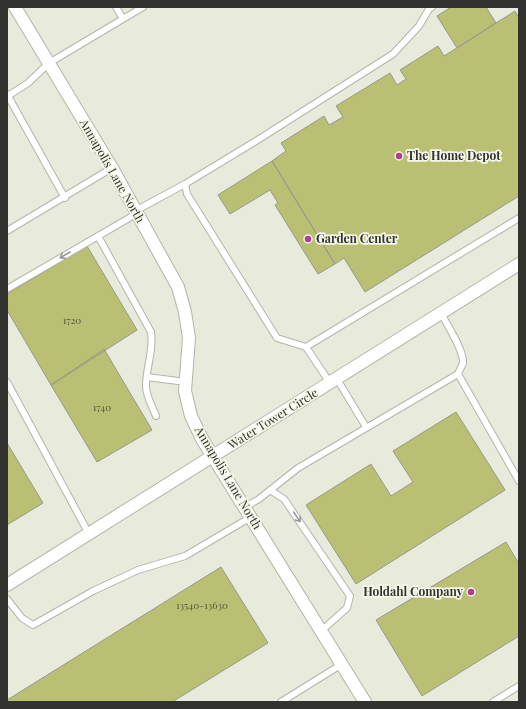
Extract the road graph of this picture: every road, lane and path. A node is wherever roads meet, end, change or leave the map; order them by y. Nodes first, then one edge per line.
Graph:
1 (15, 7) edge
2 (116, 7) edge
3 (143, 7) edge
4 (432, 7) edge
5 (123, 19) junction
6 (49, 63) junction
7 (7, 96) edge
8 (112, 168) junction
9 (185, 184) junction
10 (65, 198) junction
11 (136, 212) junction
12 (519, 218) edge
13 (7, 231) edge
14 (98, 236) junction
15 (519, 264) edge
16 (7, 289) edge
17 (441, 313) junction
18 (306, 348) junction
19 (458, 374) junction
20 (147, 377) junction
21 (333, 381) junction
22 (7, 382) edge
23 (186, 382) junction
24 (156, 416) dead end
25 (366, 427) junction
26 (214, 456) junction
27 (519, 481) edge
28 (270, 490) junction
29 (248, 512) junction
30 (90, 534) junction
31 (7, 585) edge
32 (7, 599) edge
33 (321, 631) junction
34 (342, 664) junction
35 (519, 686) edge
36 (281, 702) edge
37 (366, 702) edge
38 (492, 702) edge

1 - 6 street, Annapolis Lane North
2 - 5 lane
3 - 5 lane
4 - 9 lane
5 - 6 lane
6 - 7 lane
6 - 8 street, Annapolis Lane North
7 - 10 lane
8 - 10 lane
8 - 11 street, Annapolis Lane North
9 - 11 lane
9 - 18 lane
10 - 13 lane
11 - 14 lane
11 - 23 street, Annapolis Lane North
12 - 18 lane
14 -> 16 lane
14 - 20 lane
15 - 17 street, Water Tower Circle
17 - 19 lane
17 - 21 street, Water Tower Circle
18 - 21 lane
19 - 25 lane
19 - 27 lane
20 - 23 lane
20 - 24 lane
21 - 25 lane
21 - 26 street, Water Tower Circle
22 - 30 lane
23 - 26 street, Annapolis Lane North
25 - 28 lane
26 - 29 street, Annapolis Lane North
26 - 30 street, Water Tower Circle
28 - 29 lane
28 -> 33 lane
29 - 32 lane
29 - 33 street, Annapolis Lane North
30 - 31 street, Water Tower Circle
33 - 34 street, Annapolis Lane North
34 - 36 lane
34 - 37 street, Annapolis Lane North
35 - 38 lane

